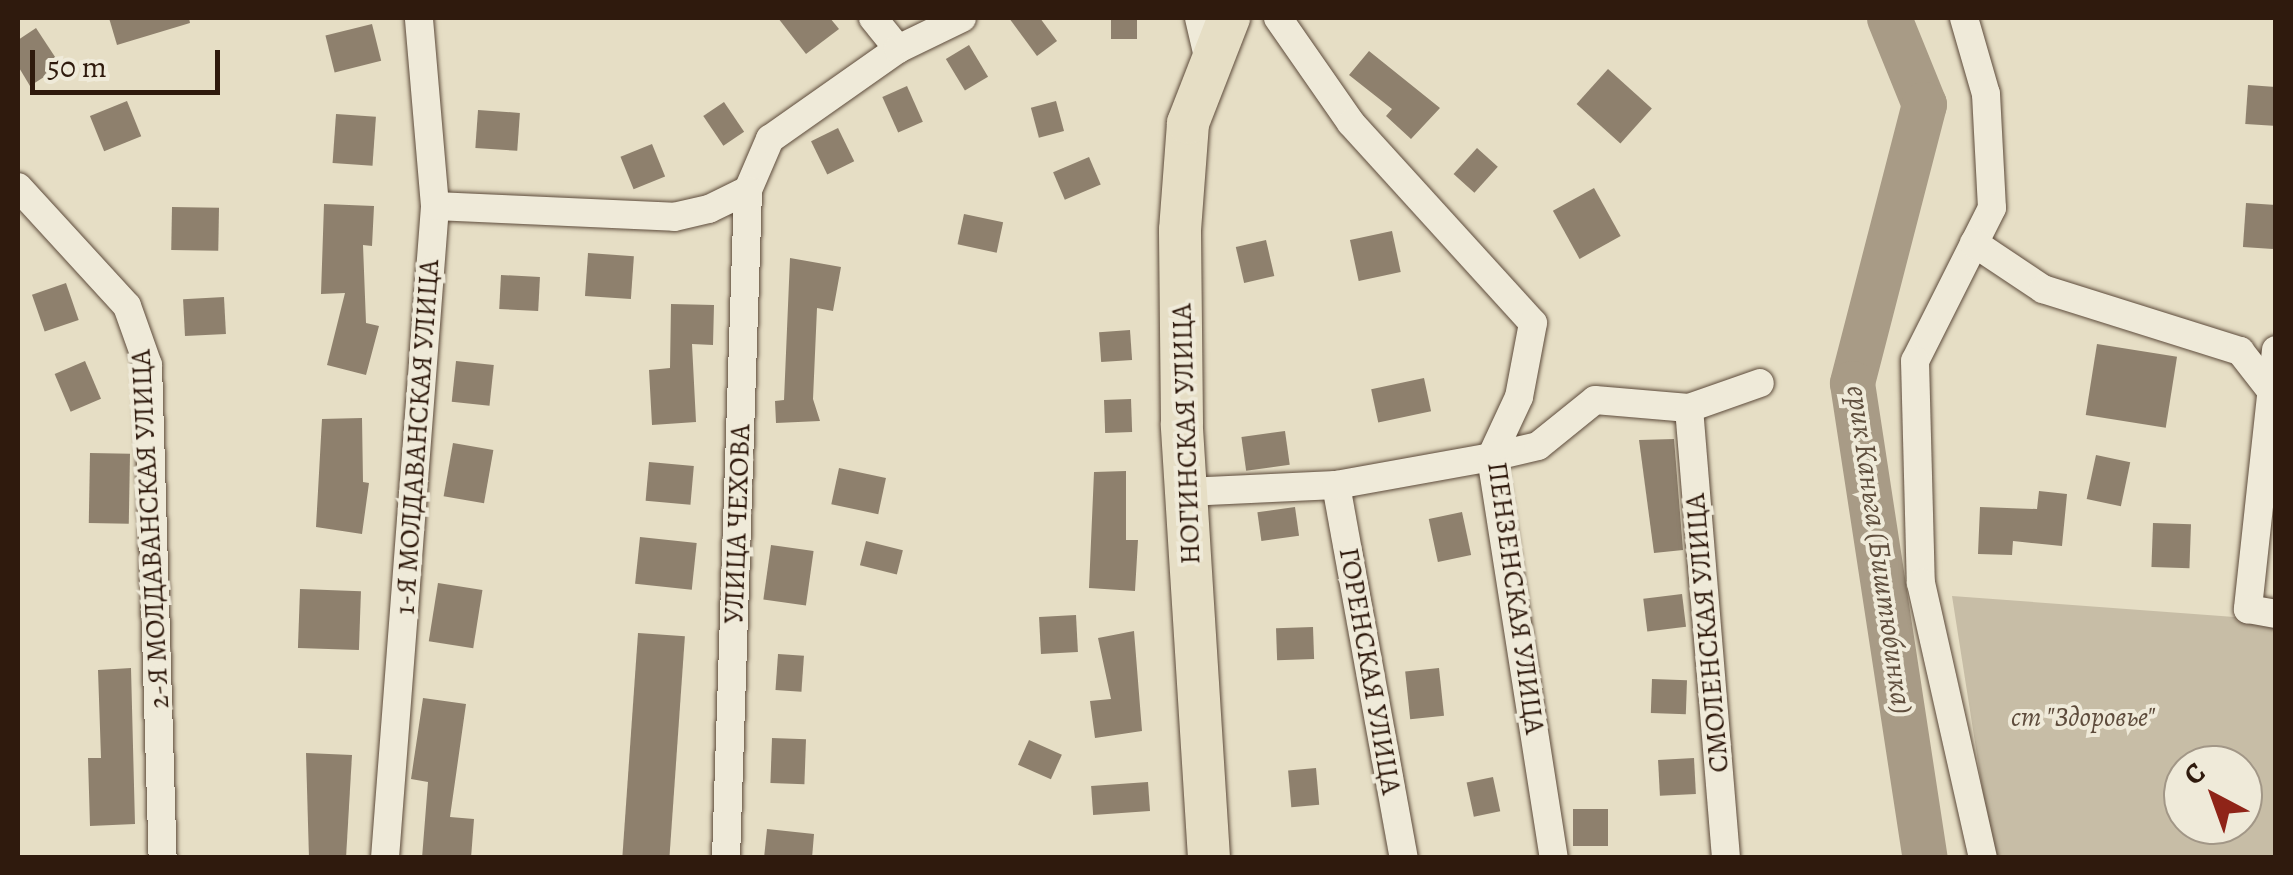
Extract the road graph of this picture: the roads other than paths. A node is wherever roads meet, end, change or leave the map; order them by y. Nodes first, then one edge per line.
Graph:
1 (419, 18) edge
2 (872, 18) edge
3 (962, 18) edge
4 (1199, 18) edge
5 (1229, 18) edge
6 (1278, 18) edge
7 (1964, 18) edge
8 (898, 50) junction
9 (1209, 61) junction
10 (18, 186) edge
11 (748, 190) junction
12 (434, 206) junction
13 (1974, 243) junction
14 (2276, 350) edge
15 (1760, 384) dead end
16 (2272, 396) edge
17 (1688, 408) junction
18 (1491, 457) junction
19 (1336, 485) junction
20 (1186, 492) junction
21 (2276, 614) edge
22 (163, 858) edge
23 (385, 858) edge
24 (726, 858) edge
25 (1209, 858) edge
26 (1404, 858) edge
27 (1554, 858) edge
28 (1726, 858) edge
29 (1983, 858) edge

1 - 12 street, 1-Я МОЛДАВАНСКАЯ УЛИЦА
2 - 8 street
3 - 8 street
4 - 9 street
5 - 9 main road, НОГИНСКАЯ УЛИЦА
6 - 18 street, ПЕНЗЕНСКАЯ УЛИЦА
7 - 13 street
8 - 11 street
9 - 20 main road, НОГИНСКАЯ УЛИЦА
10 - 22 street, 2-Я МОЛДАВАНСКАЯ УЛИЦА
11 - 12 street
11 - 24 street, УЛИЦА ЧЕХОВА
12 - 23 street, 1-Я МОЛДАВАНСКАЯ УЛИЦА
13 - 16 street
13 - 29 street
14 - 16 street
15 - 17 street
16 - 21 street
17 - 18 street
17 - 28 street, СМОЛЕНСКАЯ УЛИЦА
18 - 19 street
18 - 27 street, ПЕНЗЕНСКАЯ УЛИЦА
19 - 20 street
19 - 26 street, ГОРЕНСКАЯ УЛИЦА
20 - 25 main road, НОГИНСКАЯ УЛИЦА

